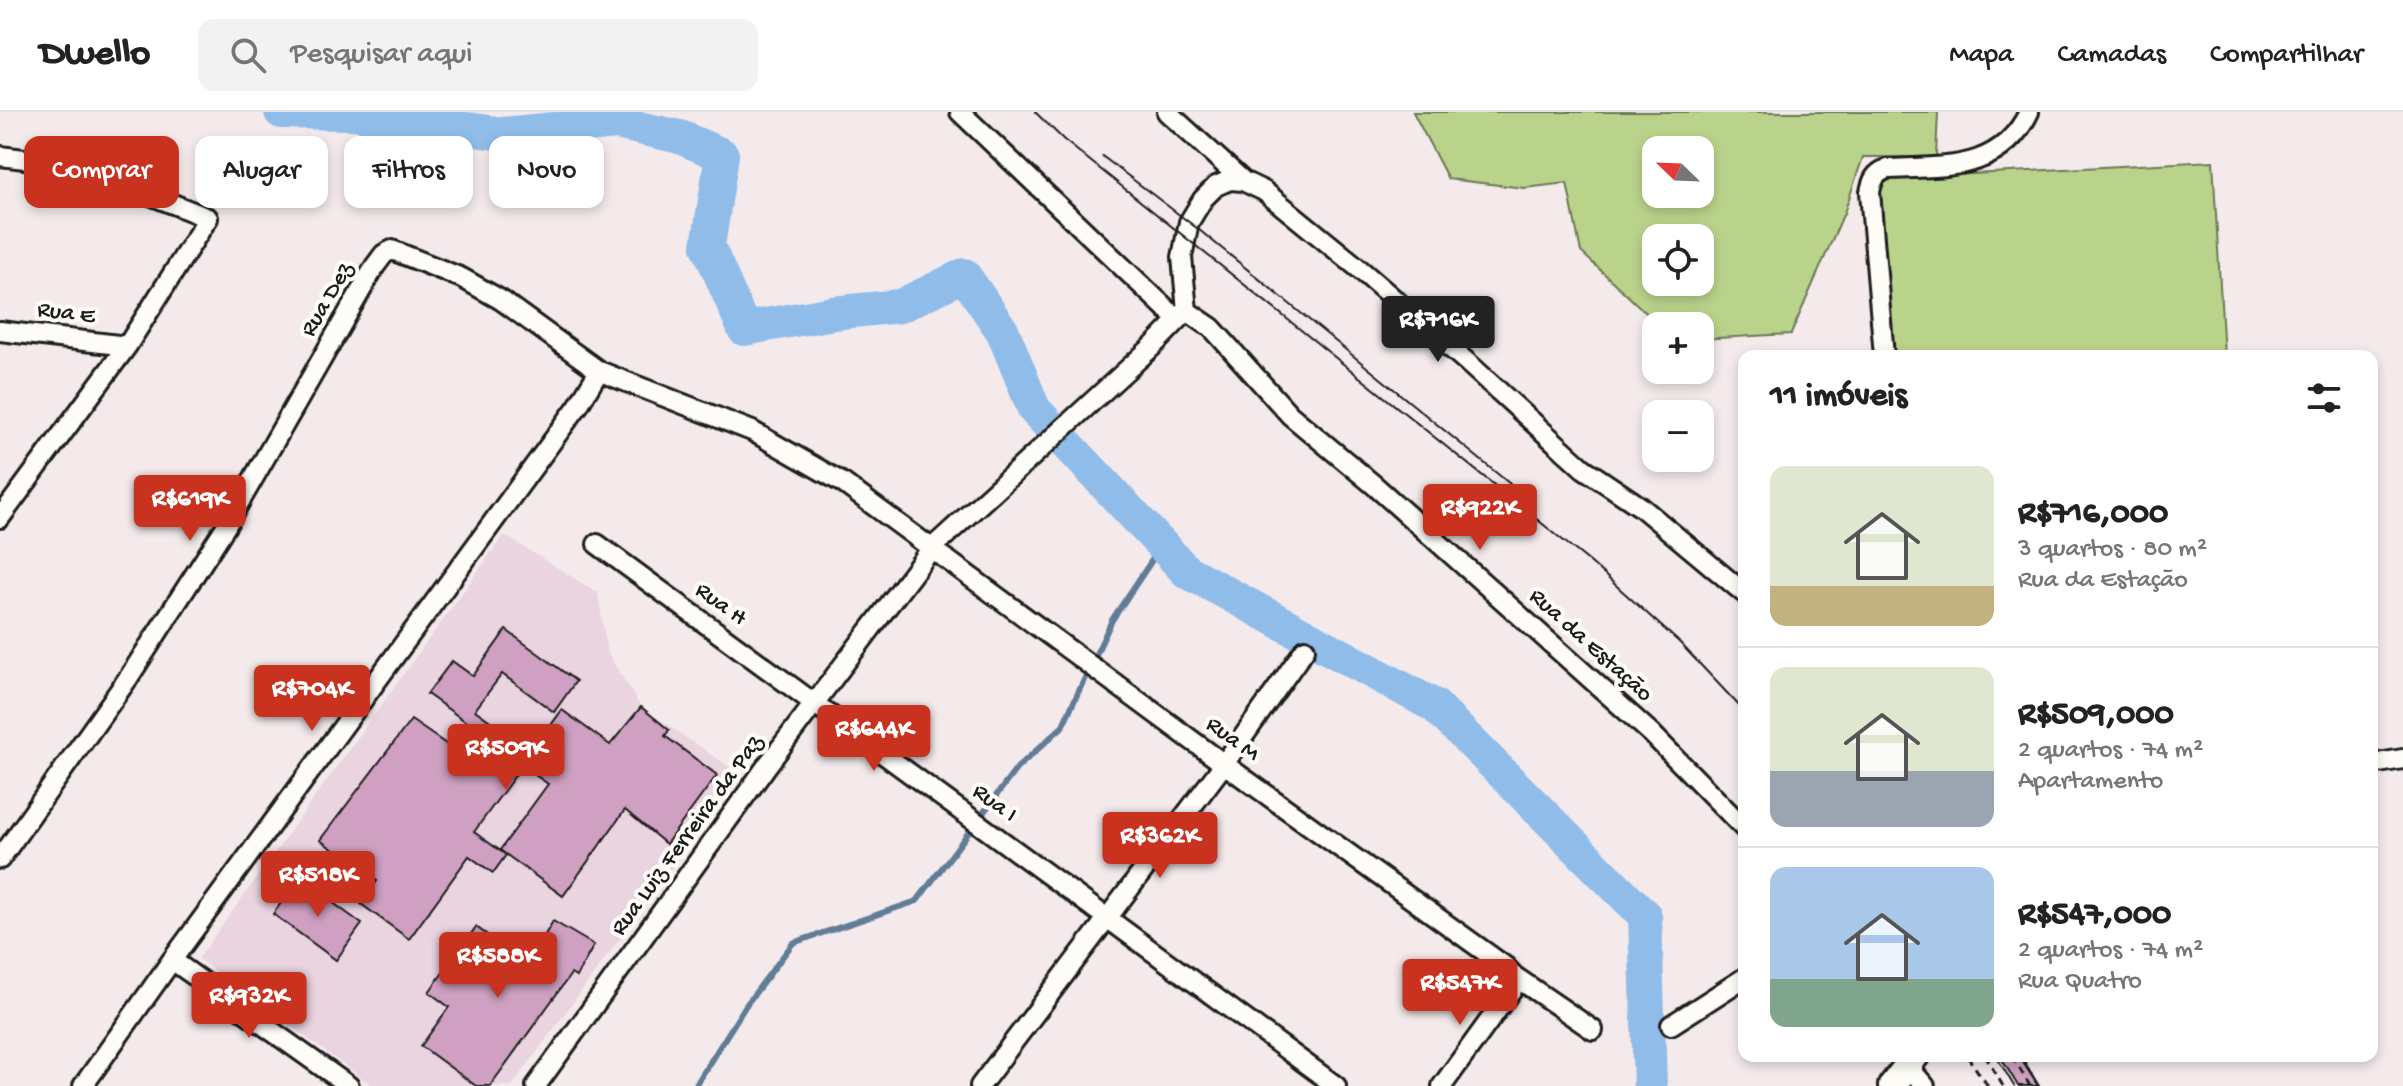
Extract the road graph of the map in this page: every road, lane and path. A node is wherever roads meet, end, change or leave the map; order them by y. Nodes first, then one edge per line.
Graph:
1 (960, 112) edge
2 (1167, 112) edge
3 (2029, 112) edge
4 (0, 156) edge
5 (1243, 181) junction
6 (1182, 315) junction
7 (0, 331) edge
8 (127, 346) junction
9 (1883, 350) edge
10 (599, 371) junction
11 (9, 494) edge
12 (0, 518) edge
13 (597, 544) dead end
14 (932, 548) junction
15 (1738, 588) edge
16 (1305, 649) dead end
17 (814, 704) junction
18 (2403, 759) edge
19 (2378, 763) edge
20 (1224, 764) junction
21 (1738, 822) edge
22 (0, 859) edge
23 (1107, 915) junction
24 (172, 960) junction
25 (1510, 972) junction
26 (1738, 982) edge
27 (1671, 1025) dead end
28 (1593, 1030) dead end
29 (1971, 1062) edge
30 (1989, 1062) edge
31 (2016, 1062) edge
32 (1905, 1069) edge
33 (984, 1080) edge
34 (83, 1086) edge
35 (349, 1086) edge
36 (536, 1086) edge
37 (1005, 1086) edge
38 (1336, 1086) edge
39 (1442, 1086) edge
40 (1925, 1086) edge
41 (1988, 1086) edge
42 (2003, 1086) edge
43 (2030, 1086) edge

1 - 6 street, Rua da Estação
2 - 5 street
3 - 9 street
4 - 8 street
5 - 6 street
5 - 15 street
6 - 14 street, Rua Luiz Ferreira da Paz
6 - 21 street, Rua da Estação
7 - 8 street, Rua E
8 - 11 street
10 - 14 street, Rua Dez
10 - 22 street, Rua Dez
10 - 24 street
11 - 12 street
13 - 17 street, Rua H
14 - 17 street, Rua Luiz Ferreira da Paz
14 - 20 street, Rua M
16 - 20 street
17 - 23 street, Rua I
17 - 36 street, Rua Luiz Ferreira da Paz
18 - 19 street
20 - 23 street
20 - 25 street, Rua M
23 - 33 street
23 - 38 street, Rua I
24 - 34 street
24 - 35 street
25 - 28 street, Rua M
25 - 39 street
26 - 27 street
29 - 41 path
30 - 42 path
31 - 43 path
32 - 40 street
33 - 37 street

